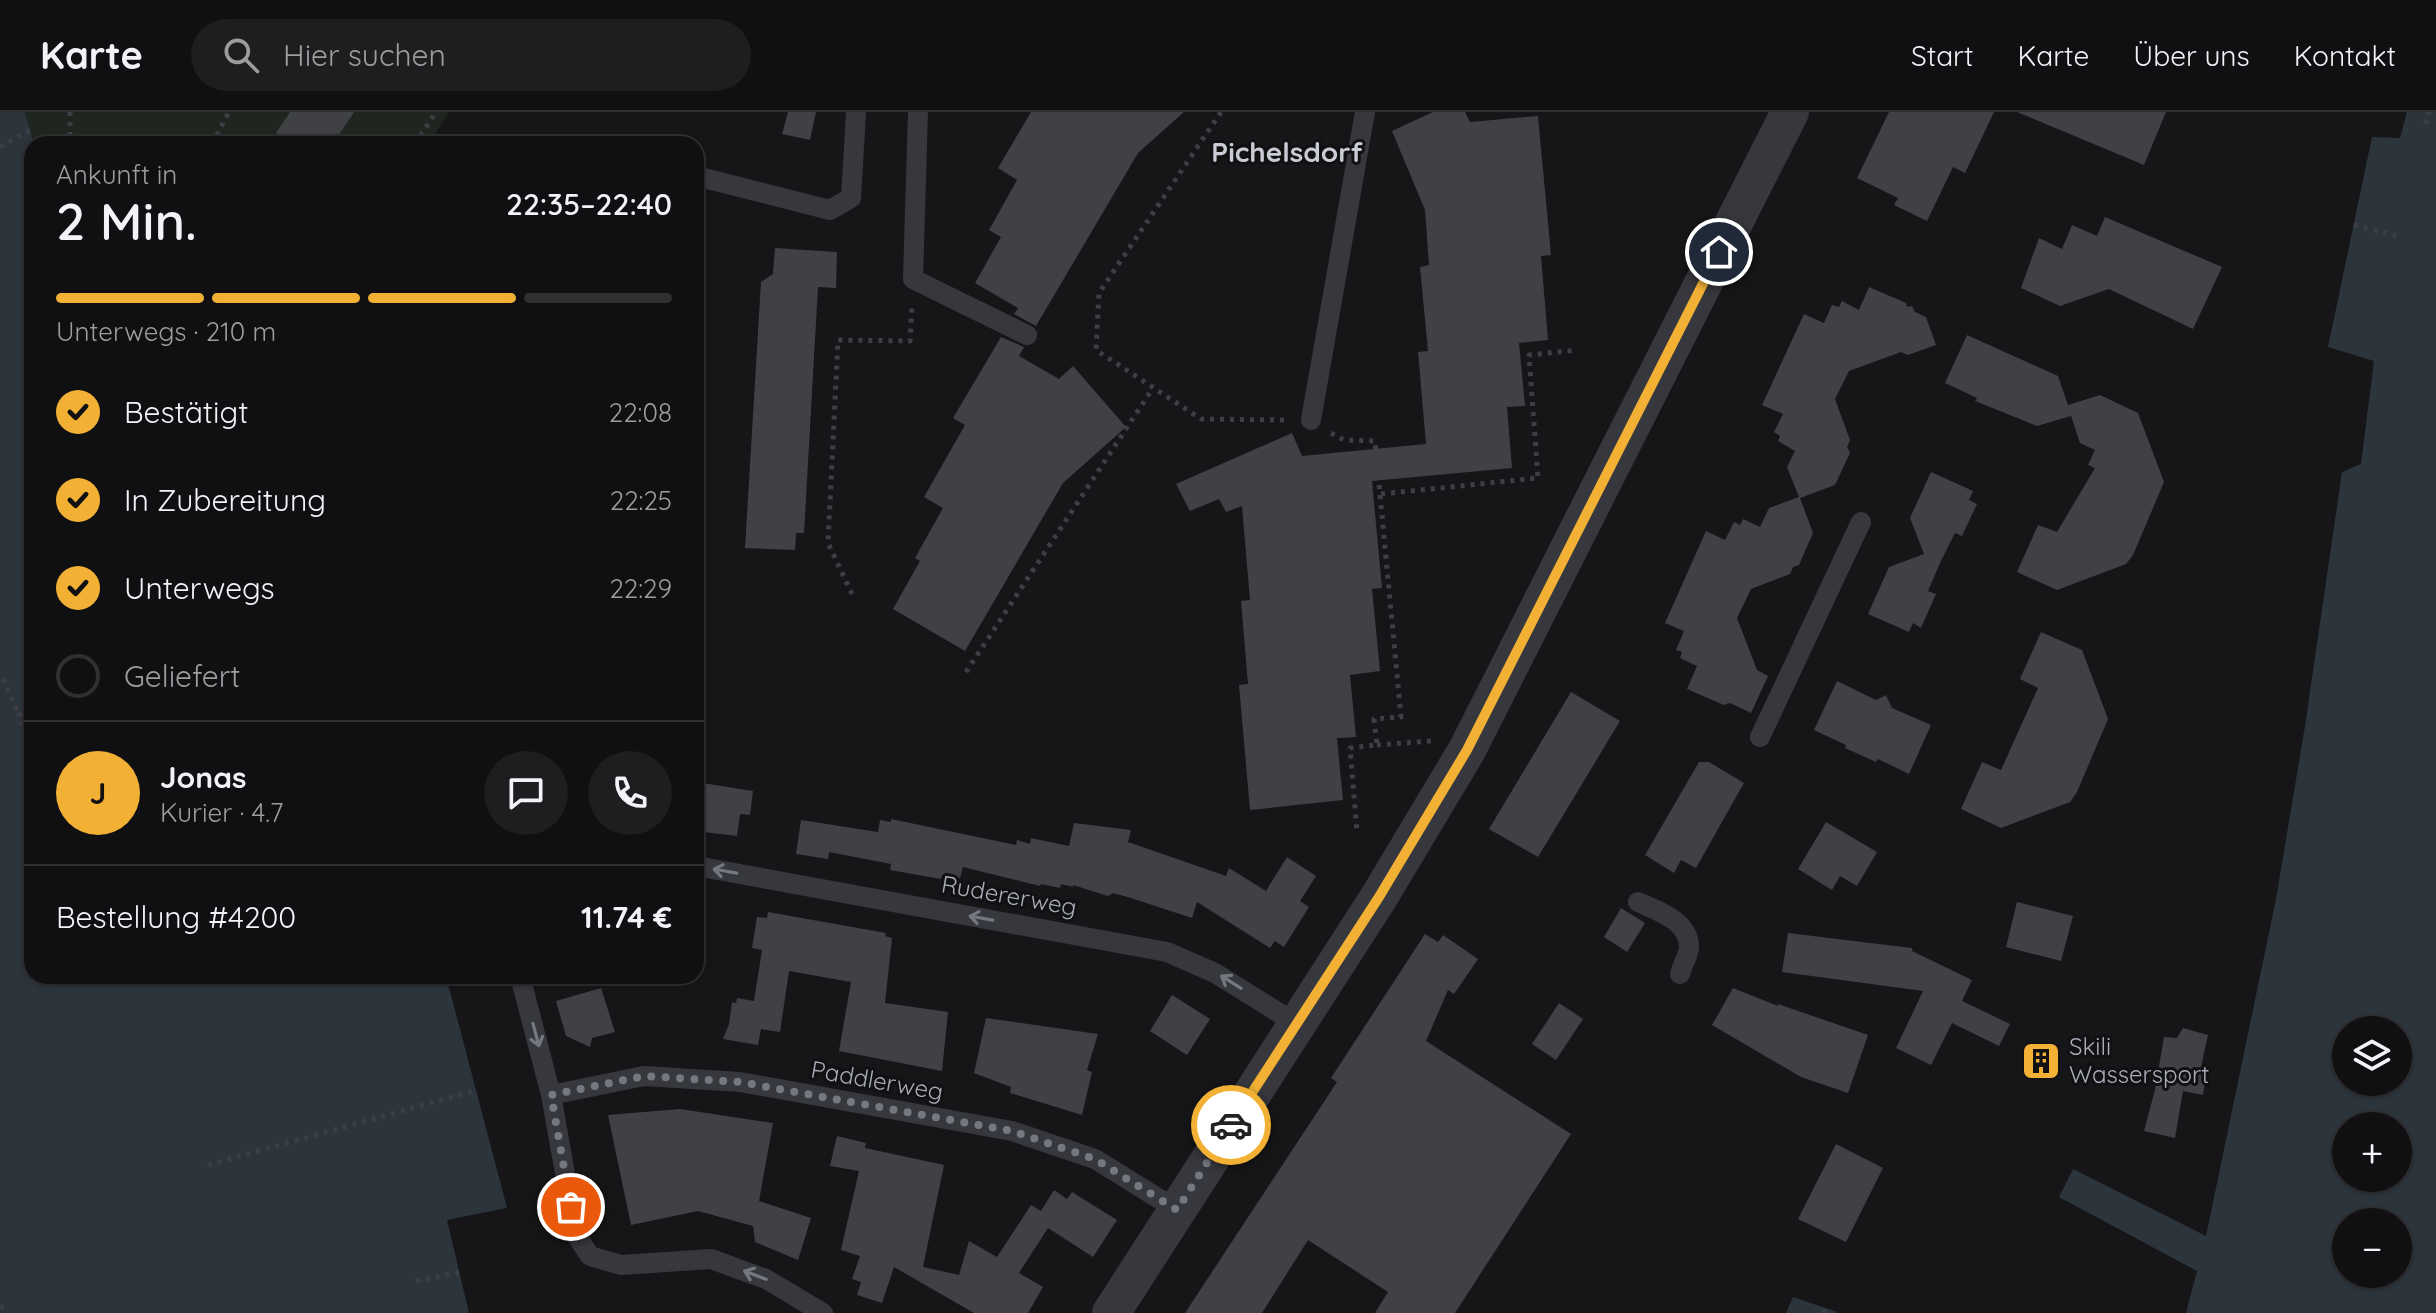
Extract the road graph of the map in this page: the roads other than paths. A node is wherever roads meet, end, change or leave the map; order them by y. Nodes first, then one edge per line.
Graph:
1 (856, 112) edge
2 (918, 112) edge
3 (1365, 112) edge
4 (1790, 112) edge
5 (704, 178) edge
6 (1027, 335) dead end
7 (1311, 420) road end
8 (1861, 522) dead end
9 (1760, 737) dead end
10 (704, 867) edge
11 (1638, 902) dead end
12 (1680, 974) dead end
13 (522, 984) edge
14 (1297, 1024) junction
15 (551, 1095) junction
16 (1177, 1210) junction
17 (823, 1313) edge
18 (1111, 1313) edge

1 - 5 lane
2 - 6 lane
3 - 7 lane
4 - 14 street
8 - 9 lane
14 -> 10 lane, Rudererweg
11 - 12 lane
13 -> 15 lane
14 - 16 street
15 - 16 lane, Paddlerweg
17 -> 15 lane
16 - 18 street

